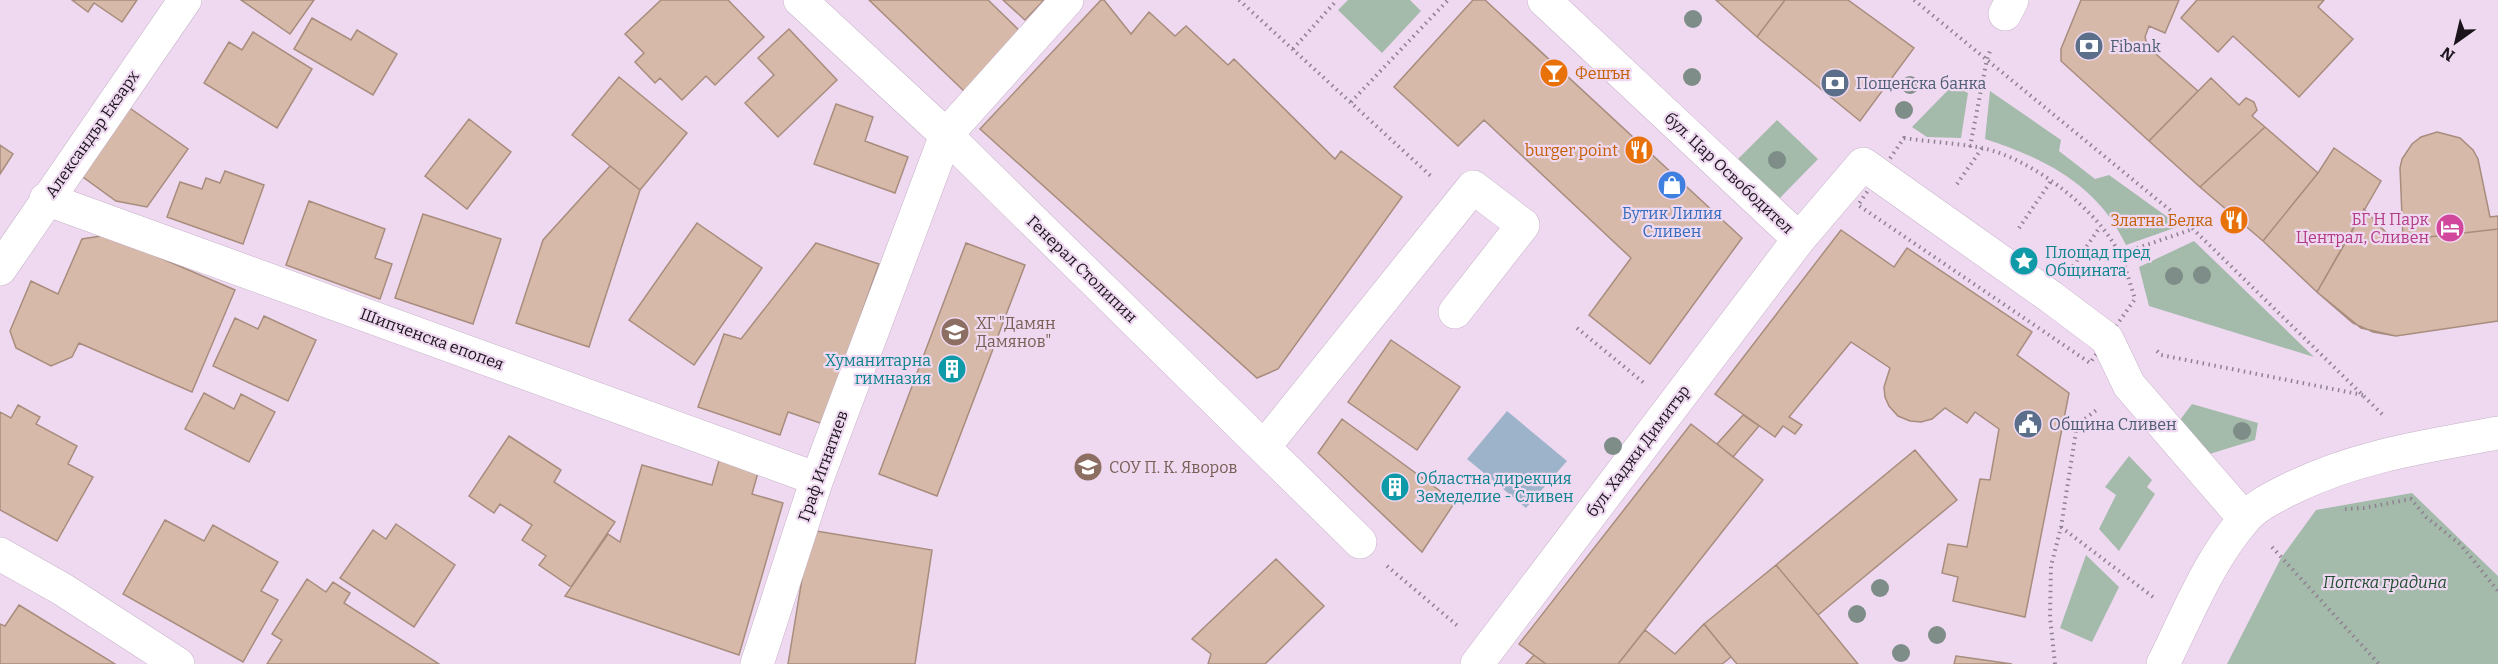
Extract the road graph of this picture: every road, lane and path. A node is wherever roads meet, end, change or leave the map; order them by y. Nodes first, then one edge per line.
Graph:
1 (185, 0) edge
2 (800, 0) edge
3 (1067, 0) edge
4 (1239, 0) edge
5 (1337, 0) edge
6 (1448, 0) edge
7 (1544, 0) edge
8 (1914, 0) edge
9 (2008, 7) edge
10 (1293, 49) junction
11 (1987, 58) junction
12 (1351, 102) junction
13 (946, 135) junction
14 (1904, 138) dead end
15 (1970, 147) junction
16 (1430, 175) dead end
17 (46, 199) junction
18 (2193, 229) junction
19 (1800, 239) junction
20 (2120, 254) junction
21 (0, 269) edge
22 (2135, 299) dead end
23 (1455, 312) dead end
24 (2121, 318) dead end
25 (2129, 326) dead end
26 (1577, 328) dead end
27 (2153, 348) dead end
28 (2161, 355) junction
29 (2128, 385) junction
30 (2365, 395) junction
31 (1672, 406) junction
32 (2498, 434) edge
33 (1264, 447) junction
34 (2414, 448) junction
35 (817, 479) junction
36 (2340, 509) dead end
37 (2244, 518) junction
38 (2061, 527) junction
39 (1360, 542) joint
40 (0, 554) edge
41 (2498, 591) edge
42 (2185, 620) junction
43 (1482, 658) edge
44 (178, 664) edge
45 (757, 664) edge
46 (2055, 664) edge
47 (2163, 664) edge
48 (2379, 664) edge

1 - 17 street, Александър Екзарх
2 - 13 street, Генерал Столипин
3 - 13 street
4 - 10 path
5 - 10 path
6 - 12 path
7 - 19 street, бул. Цар Освободител
8 - 11 path
9 - 11 path
10 - 12 path
11 - 15 path
11 - 18 path
12 - 16 path
13 - 33 street, Генерал Столипин
13 - 35 street, Граф Игнатиев
14 - 15 path
15 - 20 path
17 - 21 street, Александър Екзарх
17 - 35 street, Шипченска епопея
18 - 20 path
18 - 30 path
19 - 29 street, бул. Цар Освободител
19 - 31 street, бул. Хаджи Димитър
20 - 22 path
23 - 33 street
24 - 25 path
26 - 31 path
27 - 28 path
28 - 29 path
28 - 30 path
29 - 37 street, бул. Цар Освободител
29 - 38 path
30 - 34 path
31 - 43 street, бул. Хаджи Димитър
32 - 34 street
33 - 39 street, Генерал Столипин
34 - 37 street
35 - 45 street, Граф Игнатиев
36 - 41 path
37 - 42 street
37 - 48 path
38 - 42 path
38 - 46 path
39 - 43 path
40 - 44 street
42 - 47 street

